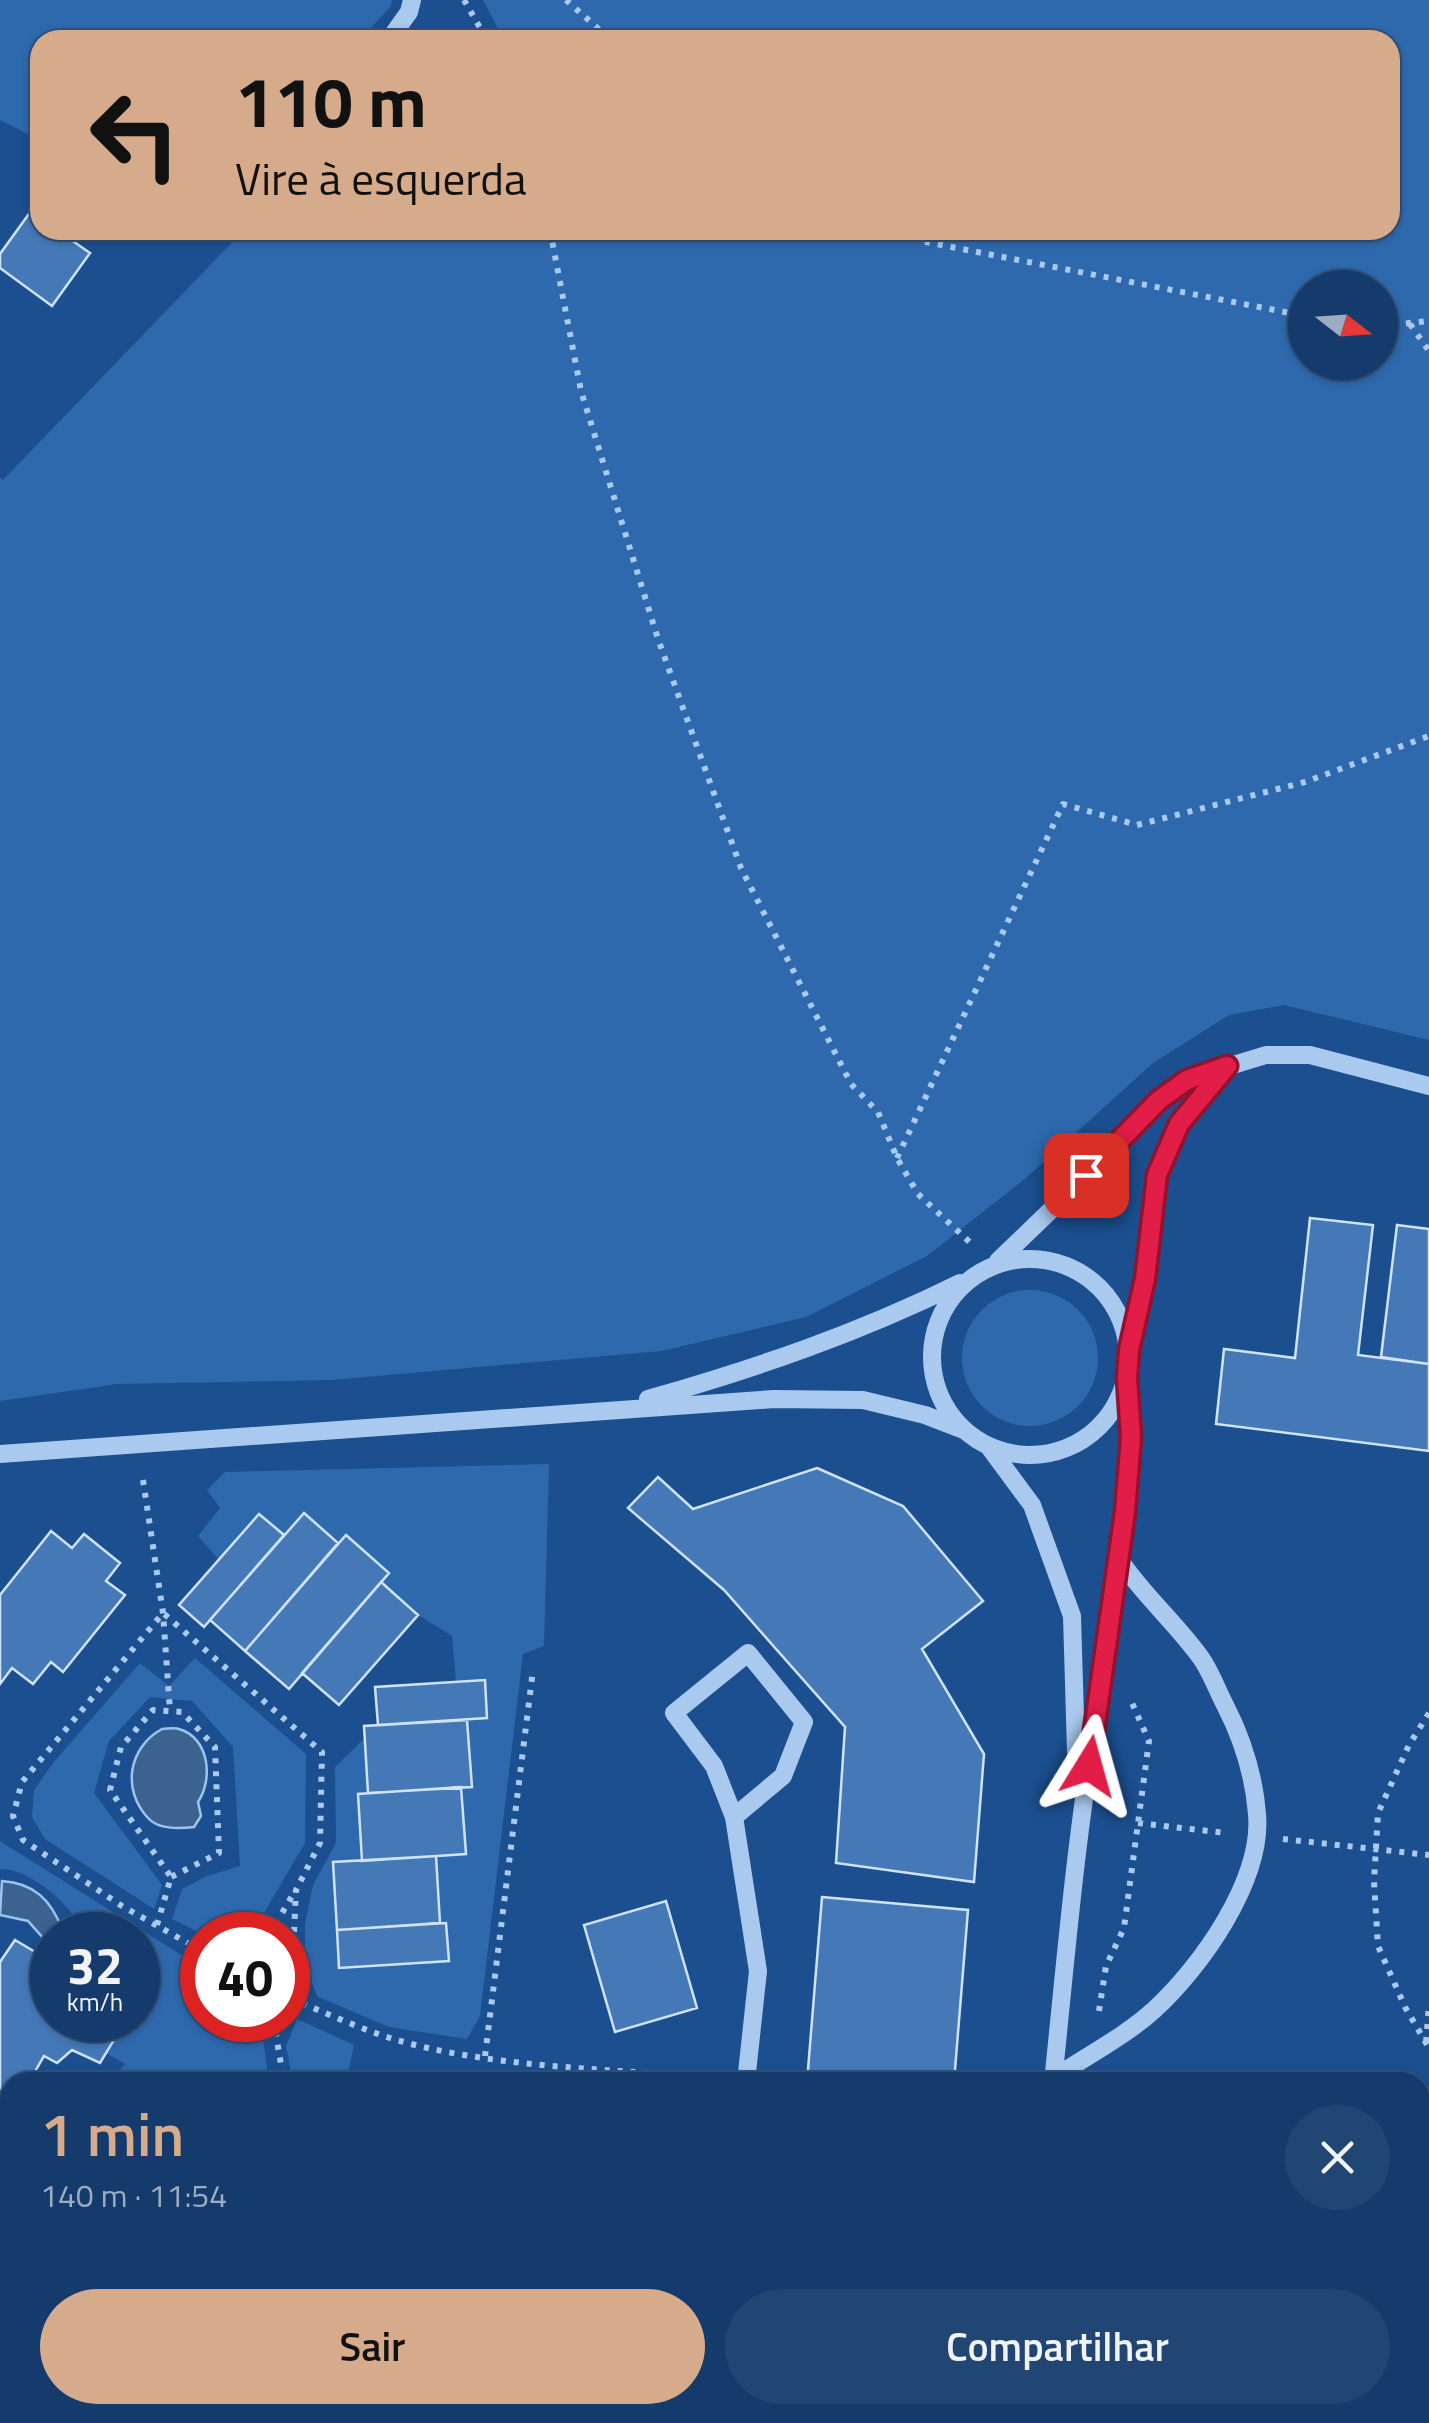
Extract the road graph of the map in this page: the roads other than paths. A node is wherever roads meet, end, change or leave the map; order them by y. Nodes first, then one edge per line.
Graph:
1 (412, 0) edge
2 (396, 30) edge
3 (1227, 1066) junction
4 (1429, 1086) edge
5 (994, 1265) junction
6 (973, 1277) junction
7 (1129, 1350) junction
8 (1127, 1378) junction
9 (614, 1408) junction
10 (964, 1430) junction
11 (989, 1447) junction
12 (0, 1454) edge
13 (1120, 1559) junction
14 (734, 1817) junction
15 (1078, 1836) junction
16 (739, 2072) edge
17 (1055, 2072) edge
18 (1067, 2072) edge

1 - 2 street
3 - 4 street
3 - 5 street
3 - 7 street
5 - 6 street
5 - 7 street
6 - 9 street
6 - 10 street
7 - 8 street
8 - 11 street
8 - 13 street
9 - 10 street
9 - 12 street
10 - 11 street
11 - 15 street
13 - 15 street
13 - 18 street
14 - 14 street
14 - 16 street
15 - 17 street

